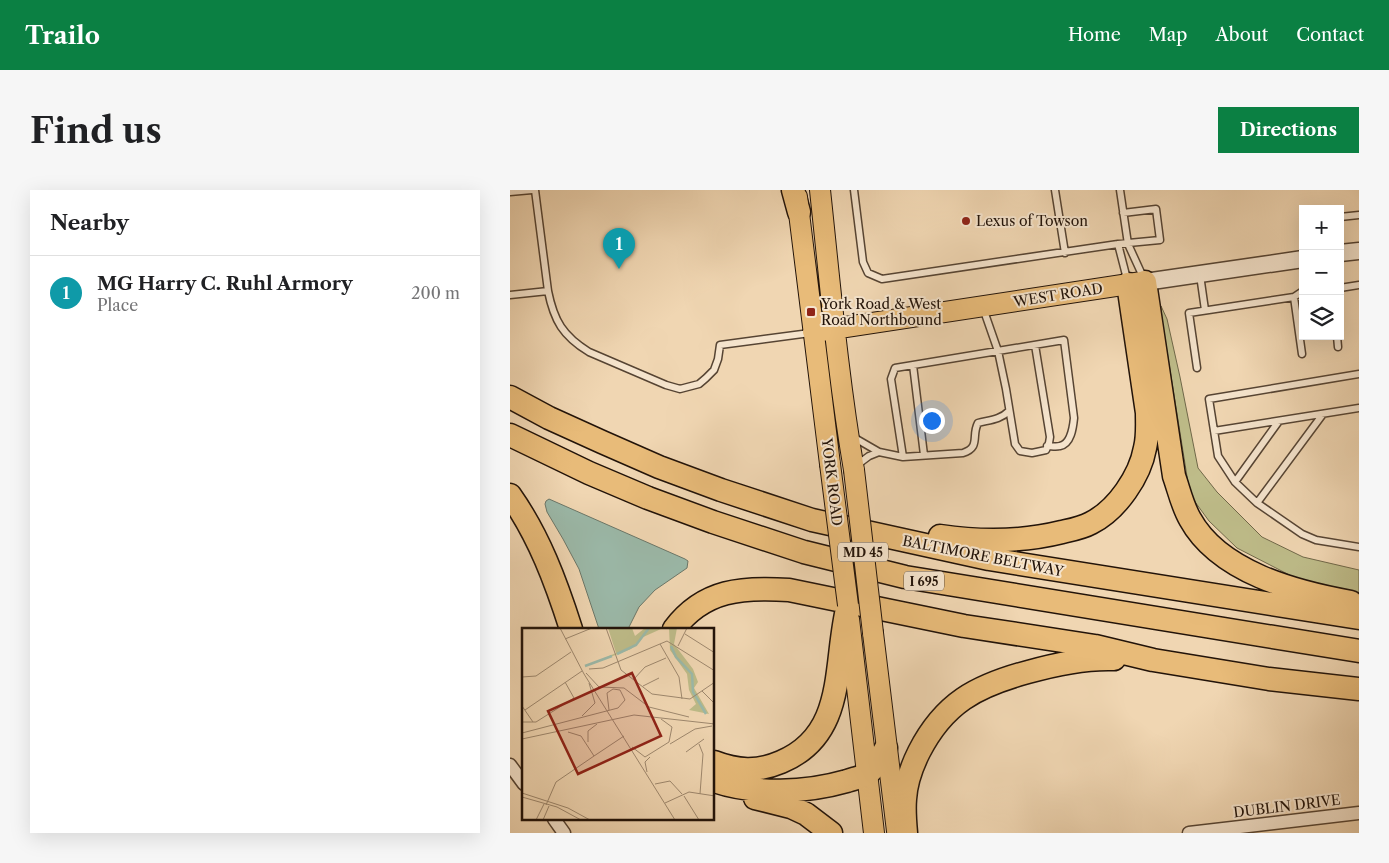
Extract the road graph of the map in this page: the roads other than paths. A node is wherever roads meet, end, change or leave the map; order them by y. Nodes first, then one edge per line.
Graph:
1 (533, 190) edge
2 (795, 190) edge
3 (820, 190) edge
4 (854, 190) edge
5 (1055, 190) edge
6 (1120, 190) edge
7 (510, 192) edge
8 (799, 212) joint
9 (1123, 212) junction
10 (1359, 214) edge
11 (1344, 216) edge
12 (1118, 244) junction
13 (1128, 244) junction
14 (1359, 251) edge
15 (1065, 252) junction
16 (1344, 253) edge
17 (1299, 260) edge
18 (1200, 274) junction
19 (1137, 283) junction
20 (1359, 285) edge
21 (1344, 287) edge
22 (548, 292) junction
23 (1299, 294) edge
24 (510, 295) edge
25 (1294, 297) junction
26 (983, 306) junction
27 (1205, 310) junction
28 (834, 329) junction
29 (813, 332) junction
30 (1337, 340) edge
31 (1035, 344) junction
32 (1338, 347) dead end
33 (998, 351) junction
34 (1302, 354) dead end
35 (913, 365) junction
36 (1197, 368) dead end
37 (1359, 374) edge
38 (510, 381) edge
39 (510, 397) edge
40 (1359, 408) edge
41 (1009, 411) junction
42 (1323, 414) junction
43 (1279, 421) junction
44 (1214, 431) junction
45 (847, 433) junction
46 (510, 435) edge
47 (1047, 446) junction
48 (879, 452) junction
49 (924, 456) junction
50 (903, 457) junction
51 (854, 470) junction
52 (1235, 482) junction
53 (721, 490) junction
54 (510, 495) edge
55 (1257, 503) junction
56 (812, 520) junction
57 (1359, 548) edge
58 (1359, 604) edge
59 (1359, 618) edge
60 (847, 619) junction
61 (571, 628) edge
62 (675, 628) edge
63 (1359, 651) edge
64 (1153, 660) junction
65 (1359, 689) edge
66 (886, 748) junction
67 (715, 762) edge
68 (511, 769) edge
69 (867, 775) junction
70 (715, 781) edge
71 (522, 782) edge
72 (715, 786) edge
73 (1359, 813) edge
74 (555, 820) edge
75 (564, 833) edge
76 (831, 833) edge
77 (874, 833) edge
78 (897, 833) edge
79 (906, 833) edge
80 (1189, 833) edge

1 - 7 lane
1 - 22 lane
2 - 8 highway
3 - 28 main road, YORK ROAD / MD 45
4 - 15 lane
5 - 15 lane
6 - 9 lane
8 - 29 main road, YORK ROAD / MD 45
9 - 13 lane
9 - 13 lane
10 - 11 lane
12 - 13 lane
12 - 15 lane
12 - 19 lane
13 - 19 lane
14 - 16 street
17 - 18 street, WEST ROAD
18 - 19 street, WEST ROAD
18 - 27 lane
19 - 26 main road, WEST ROAD
19 - 56 highway
19 - 58 highway
20 - 21 lane
22 - 24 lane
22 - 29 lane
23 - 25 lane
25 - 27 lane
25 - 34 lane
26 - 28 main road, WEST ROAD
26 - 33 lane
27 - 36 lane
28 - 29 main road, WEST ROAD
28 - 45 main road, YORK ROAD / MD 45
29 - 60 main road, YORK ROAD / MD 45, bridge
30 - 32 lane
31 - 33 lane
31 - 47 lane
31 - 47 lane
33 - 35 lane
33 - 41 lane
35 - 49 lane
35 - 50 lane
37 - 44 lane
38 - 53 highway
39 - 53 highway, BALTIMORE BELTWAY
40 - 42 lane
41 - 47 lane
41 - 49 lane
42 - 43 lane
42 - 55 lane
43 - 44 lane
43 - 52 lane
44 - 52 lane
45 - 48 lane
45 - 51 main road, YORK ROAD / MD 45
46 - 63 highway, I 695
48 - 50 lane
48 - 51 lane
49 - 50 lane
51 - 66 main road, YORK ROAD / MD 45, bridge
52 - 55 lane
53 - 56 highway, BALTIMORE BELTWAY
54 - 61 highway
55 - 57 lane
56 - 59 highway, BALTIMORE BELTWAY
60 - 67 highway
60 - 69 main road, YORK ROAD / MD 45
62 - 64 highway
64 - 65 highway
64 - 79 highway
66 - 69 highway
66 - 78 main road, YORK ROAD / MD 45
68 - 71 street
69 - 70 highway
69 - 77 main road, YORK ROAD / MD 45
72 - 76 highway
73 - 80 street, DUBLIN DRIVE
74 - 75 street

